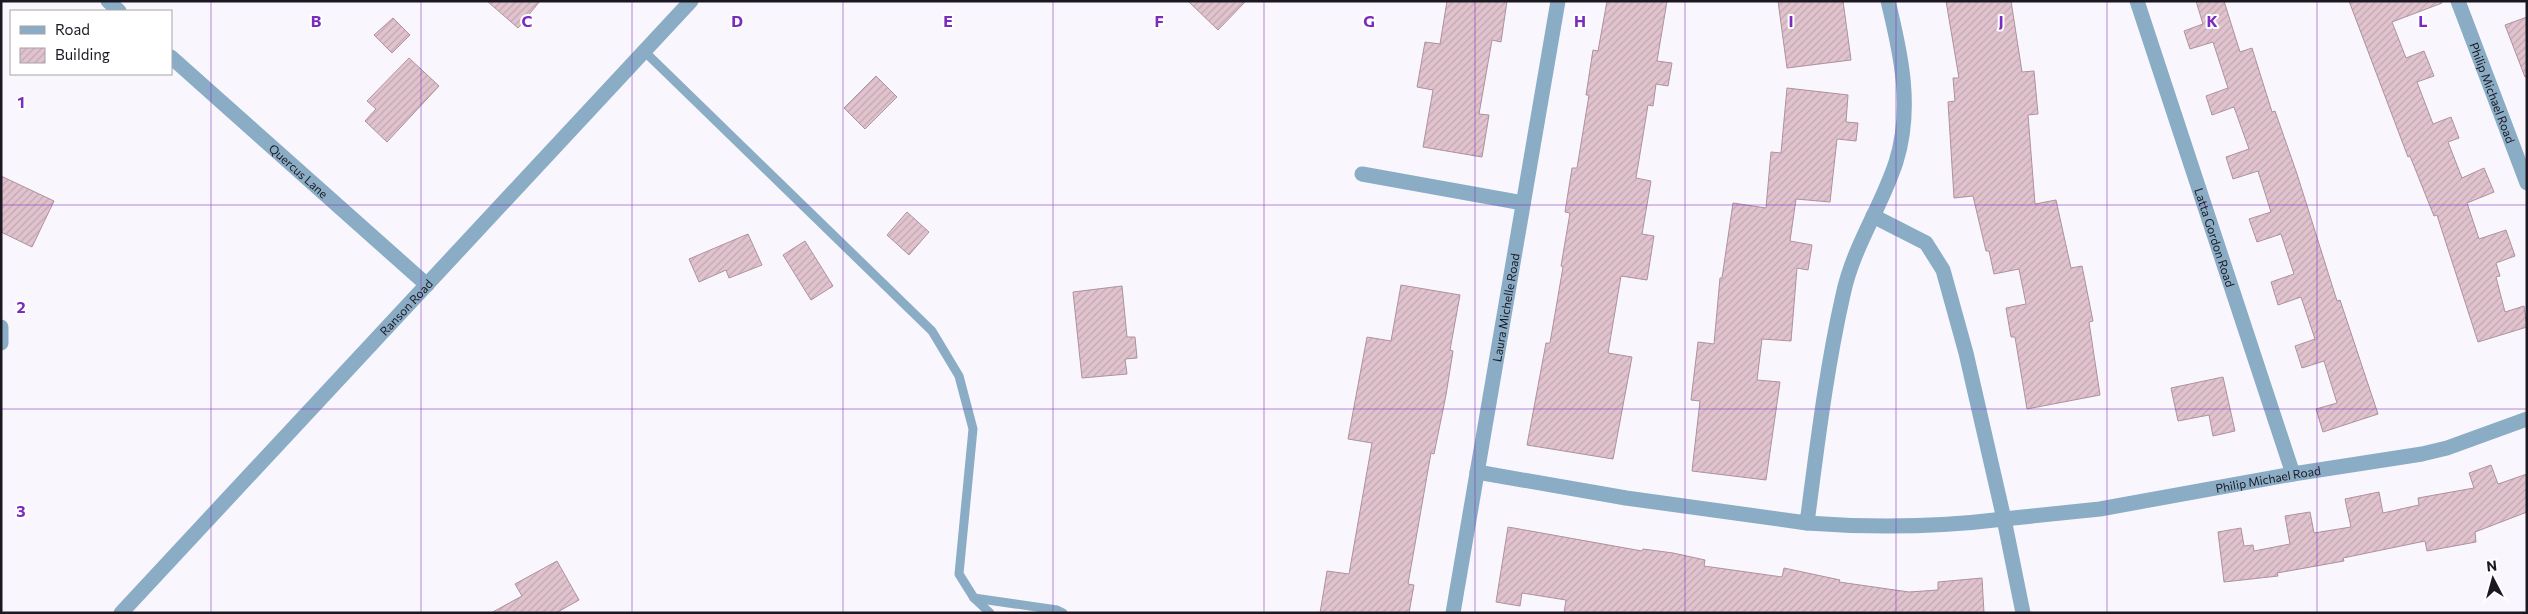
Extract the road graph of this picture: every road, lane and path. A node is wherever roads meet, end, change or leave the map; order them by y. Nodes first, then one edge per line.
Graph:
1 (108, 1) edge
2 (690, 1) edge
3 (1558, 1) edge
4 (1888, 1) edge
5 (2137, 1) edge
6 (2458, 1) edge
7 (118, 10) edge
8 (644, 51) junction
9 (172, 58) edge
10 (1362, 174) dead end
11 (2527, 183) edge
12 (1523, 203) junction
13 (1873, 216) junction
14 (428, 285) junction
15 (1, 327) edge
16 (1, 343) edge
17 (2527, 419) edge
18 (1477, 472) junction
19 (2293, 474) junction
20 (2004, 519) junction
21 (1807, 523) junction
22 (974, 598) junction
23 (121, 613) edge
24 (990, 613) edge
25 (1064, 613) edge
26 (1453, 613) edge
27 (2023, 613) edge

1 - 7 street
2 - 8 street, Ranson Road
3 - 12 street, Laura Michelle Road
4 - 13 street
5 - 19 street, Latta Gordon Road
6 - 11 street, Philip Michael Road
8 - 14 street, Ranson Road
8 - 22 lane
9 - 14 street, Quercus Lane
10 - 12 street
12 - 18 street, Laura Michelle Road
13 - 20 street
13 - 21 street
14 - 23 street, Ranson Road
15 - 16 street
17 - 19 street, Philip Michael Road
18 - 21 street, Philip Michael Road
18 - 26 street, Laura Michelle Road
19 - 20 street, Philip Michael Road
20 - 21 street, Philip Michael Road
20 - 27 street
22 - 24 lane
22 - 25 lane

